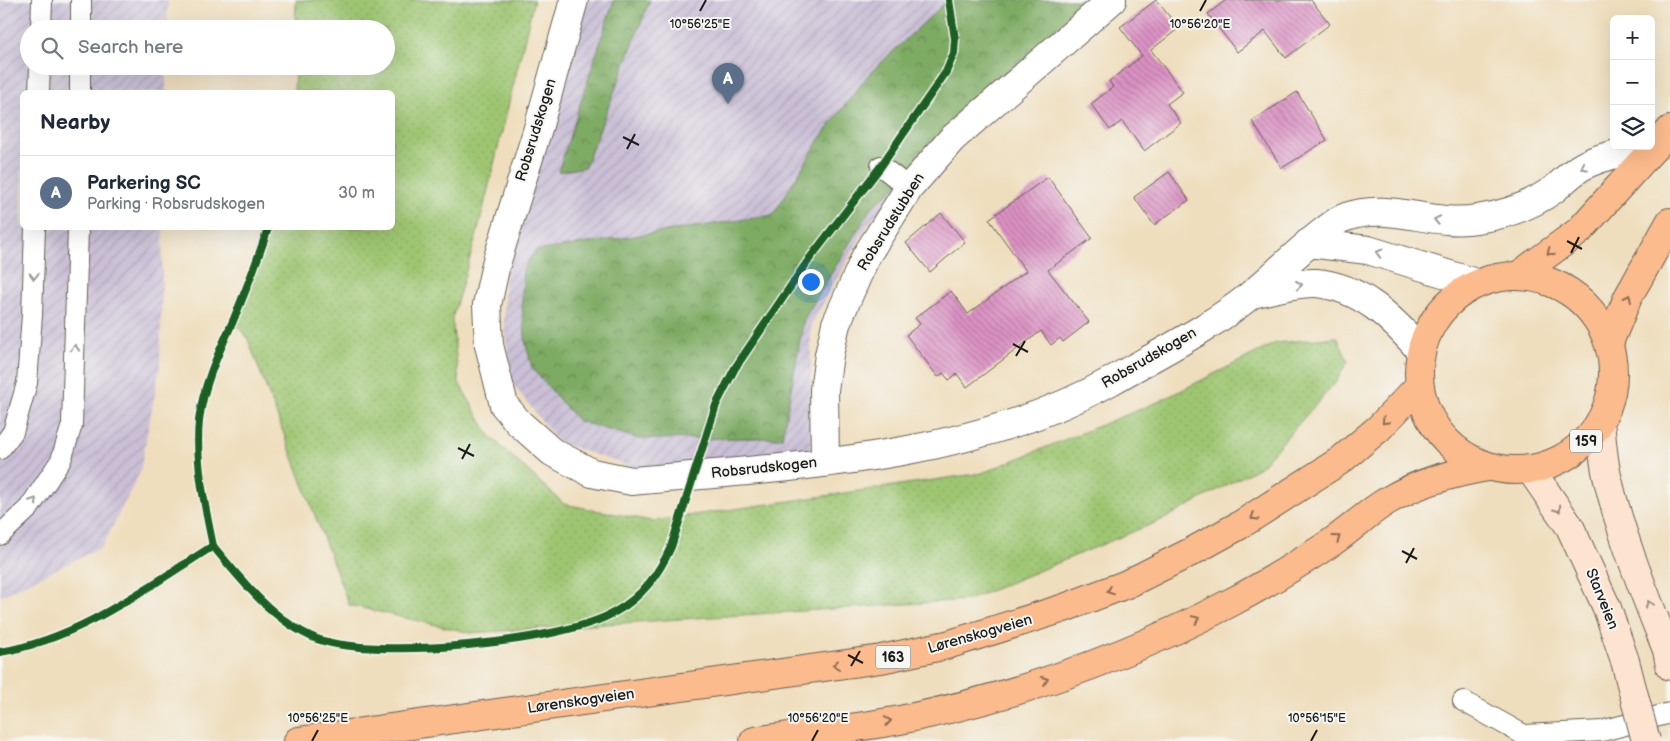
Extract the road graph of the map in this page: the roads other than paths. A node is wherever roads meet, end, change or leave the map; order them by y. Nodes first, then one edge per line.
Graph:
1 (42, 0) edge
2 (81, 0) edge
3 (574, 0) edge
4 (1112, 0) edge
5 (41, 20) edge
6 (81, 20) edge
7 (40, 75) edge
8 (80, 75) edge
9 (39, 90) edge
10 (80, 90) edge
11 (1657, 141) edge
12 (881, 166) dead end
13 (909, 188) junction
14 (1670, 222) edge
15 (35, 230) edge
16 (78, 230) edge
17 (1308, 243) junction
18 (1519, 275) junction
19 (1476, 283) junction
20 (1252, 294) junction
21 (1609, 342) junction
22 (1420, 350) junction
23 (1419, 386) junction
24 (1600, 422) junction
25 (0, 449) edge
26 (825, 462) junction
27 (1488, 467) junction
28 (1530, 470) junction
29 (0, 535) edge
30 (1668, 658) edge
31 (1463, 701) dead end
32 (1670, 712) edge
33 (298, 741) edge
34 (754, 741) edge
35 (1646, 741) edge

1 - 5 lane
2 - 6 lane
3 - 26 street, Robsrudskogen
4 - 13 street, Robsrudstubben
7 - 9 lane
8 - 10 lane
11 -> 17 street, Robsrudskogen
11 -> 18 highway, 159
12 - 13 lane
13 - 26 street, Robsrudstubben
21 -> 14 highway
15 -> 25 lane
29 -> 16 lane
19 -> 17 street
17 - 20 street, Robsrudskogen
18 - 19 highway, 159
18 - 21 highway, 159
19 - 22 highway, 159
20 -> 22 street, Robsrudskogen
20 - 26 street, Robsrudskogen
21 - 24 highway, 159
22 - 23 highway, 159
23 - 27 highway, 159
23 -> 33 highway, Lørenskogveien / 163
24 - 28 highway, 159
30 -> 24 street
27 - 28 highway, 159
34 -> 27 highway
28 -> 35 street, Starveien, bridge
31 - 32 lane

